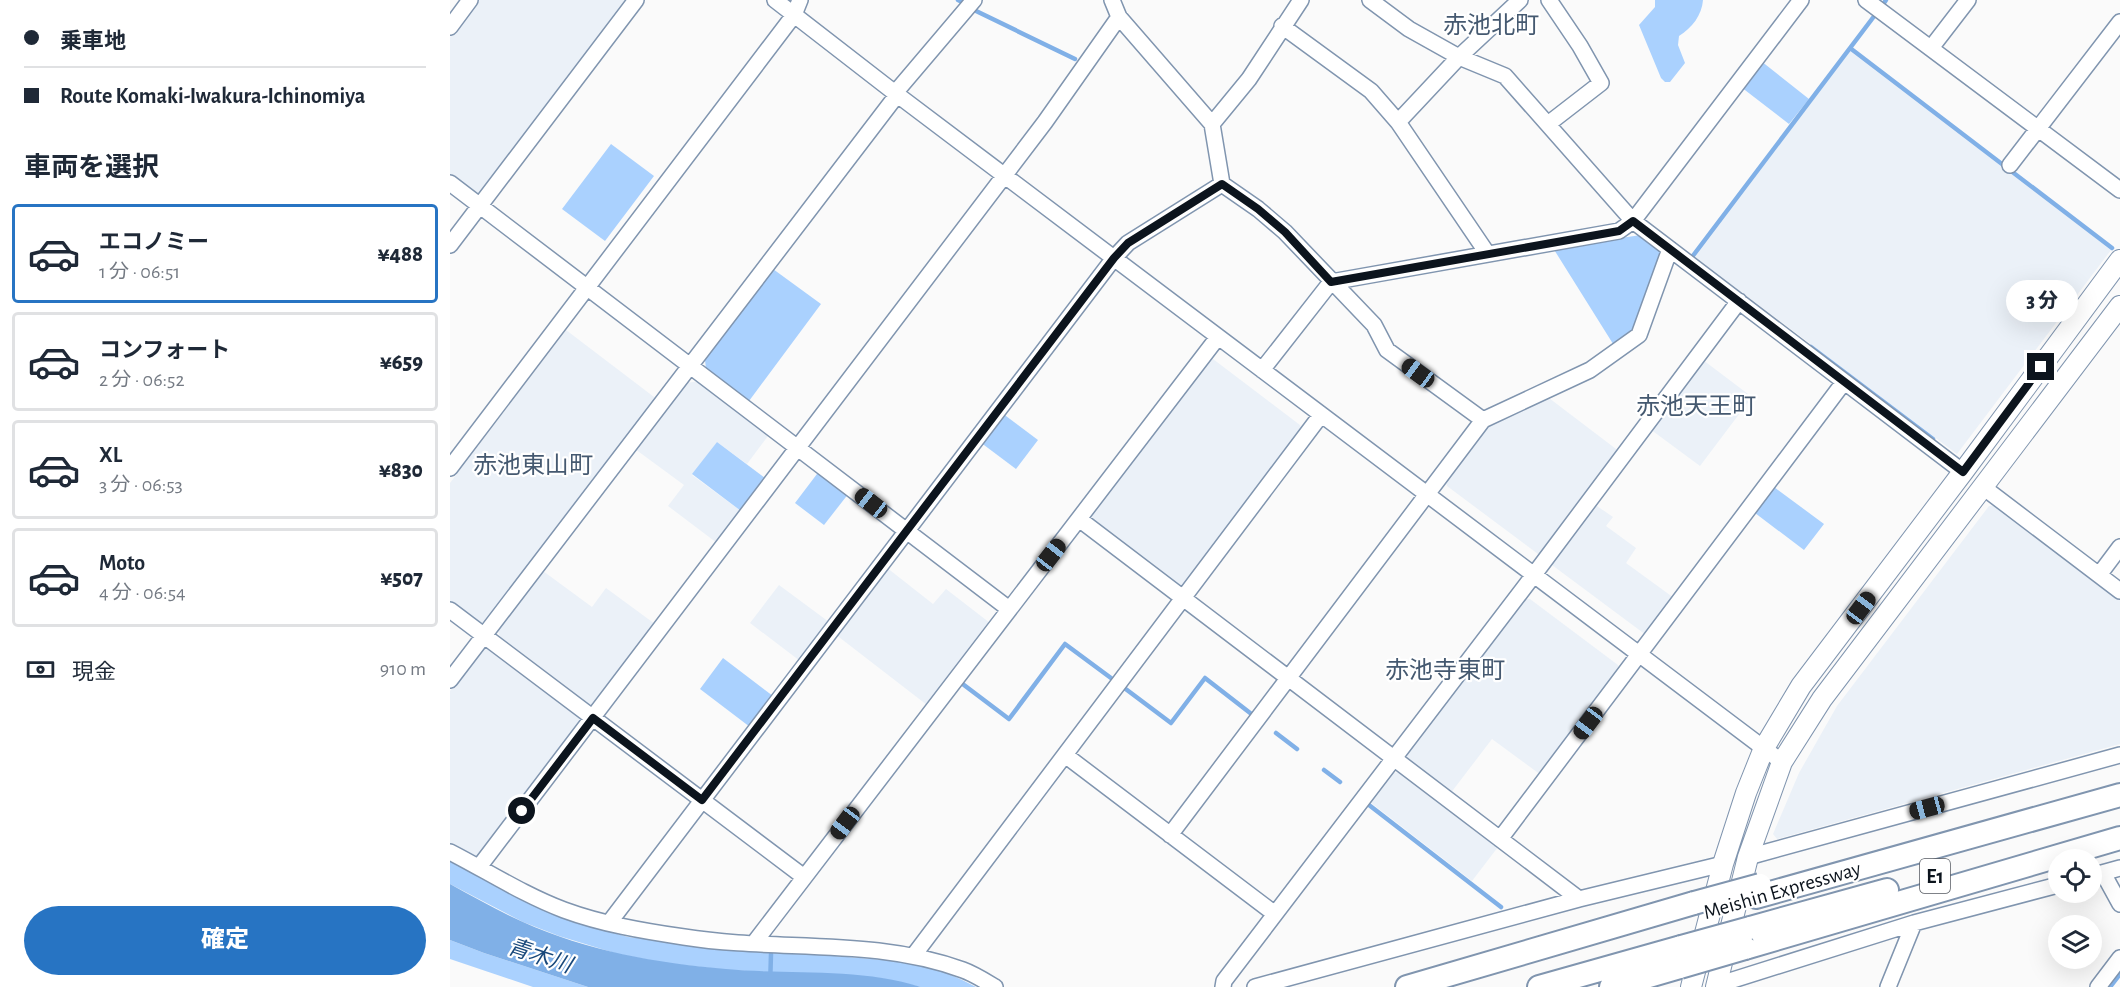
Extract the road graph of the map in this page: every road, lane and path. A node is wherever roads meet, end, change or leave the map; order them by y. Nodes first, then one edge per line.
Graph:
1 (470, 0) edge
2 (636, 0) edge
3 (775, 0) edge
4 (800, 0) edge
5 (974, 0) edge
6 (1112, 0) edge
7 (1300, 0) edge
8 (1370, 0) edge
9 (1520, 0) edge
10 (1550, 0) edge
11 (1801, 0) edge
12 (1866, 0) edge
13 (1968, 0) edge
14 (794, 15) junction
15 (1119, 17) junction
16 (2120, 22) edge
17 (1282, 26) junction
18 (450, 27) edge
19 (1931, 48) junction
20 (1459, 57) junction
21 (896, 94) junction
22 (1398, 122) junction
23 (1212, 124) junction
24 (1548, 124) junction
25 (2039, 129) junction
26 (2010, 165) dead end
27 (1005, 175) junction
28 (450, 183) edge
29 (1222, 184) junction
30 (2120, 190) edge
31 (480, 205) junction
32 (1633, 221) junction
33 (450, 245) edge
34 (1670, 249) junction
35 (1487, 253) junction
36 (1114, 258) junction
37 (2120, 260) edge
38 (1331, 282) junction
39 (587, 287) junction
40 (1738, 301) junction
41 (2120, 306) edge
42 (1218, 337) junction
43 (690, 366) junction
44 (1262, 370) junction
45 (1844, 382) junction
46 (1321, 415) junction
47 (1483, 420) junction
48 (798, 448) junction
49 (450, 468) edge
50 (1963, 472) junction
51 (1983, 487) junction
52 (1426, 495) junction
53 (1078, 519) junction
54 (907, 531) junction
55 (2120, 547) edge
56 (2099, 575) junction
57 (1533, 576) junction
58 (2120, 591) edge
59 (1182, 598) junction
60 (1009, 609) junction
61 (450, 610) edge
62 (484, 636) junction
63 (1640, 655) junction
64 (1288, 678) junction
65 (450, 680) edge
66 (593, 718) junction
67 (1764, 748) junction
68 (1065, 755) junction
69 (2120, 755) edge
70 (1394, 758) junction
71 (1782, 762) junction
72 (2120, 784) edge
73 (2120, 795) edge
74 (702, 800) junction
75 (2120, 825) edge
76 (1170, 835) junction
77 (2120, 838) edge
78 (1500, 839) junction
79 (450, 852) edge
80 (1748, 857) junction
81 (1723, 864) junction
82 (479, 867) junction
83 (2120, 868) edge
84 (2102, 873) edge
85 (804, 877) junction
86 (2102, 881) edge
87 (2048, 888) edge
88 (1758, 891) junction
89 (1579, 899) junction
90 (2120, 904) edge
91 (1693, 909) junction
92 (1275, 914) junction
93 (609, 923) junction
94 (1914, 923) junction
95 (1747, 938) junction
96 (754, 943) junction
97 (914, 955) junction
98 (1680, 957) junction
99 (2120, 958) edge
100 (1716, 986) edge
101 (995, 987) edge
102 (1223, 987) edge
103 (1255, 987) edge
104 (1407, 987) edge
105 (1445, 987) edge
106 (1539, 987) edge
107 (1611, 987) edge
108 (1691, 987) edge
109 (1888, 987) edge
110 (2098, 987) edge

1 - 18 street
2 - 31 street
3 - 14 street
4 - 14 street
5 - 21 street
6 - 15 street
7 - 17 street
8 - 20 street
9 - 20 street
10 - 24 street
11 - 32 street
12 - 19 street
13 - 19 street
14 - 21 street
14 - 39 street
15 - 23 street
15 - 27 street
16 - 25 street
17 - 22 street
17 - 23 street
19 - 25 street
20 - 22 street
20 - 24 street
21 - 27 street
21 - 43 street
22 - 35 street
23 - 29 street
24 - 32 street
25 - 26 street
25 - 30 street
27 - 36 street
27 - 48 street
28 - 31 street
29 - 36 street
29 - 38 street
31 - 33 street
31 - 39 street
32 - 34 street
32 - 35 street
34 - 40 street
34 - 47 street
35 - 38 street
36 - 42 street
36 - 54 street
37 - 50 main road
38 - 44 street
38 - 47 street
39 - 43 street
39 - 49 street
40 - 45 street
40 - 57 street
41 - 51 main road
42 - 44 street
42 - 53 street
43 - 48 street
43 - 62 street
44 - 46 street
45 - 50 street
45 - 63 street
46 - 52 street
46 - 59 street
47 - 52 street
48 - 54 street
48 - 66 street
50 - 67 main road
51 - 56 street
51 - 71 main road
52 - 57 street
52 - 64 street
53 - 59 street
53 - 60 street
54 - 60 street
54 - 74 street
55 - 56 street
56 - 58 street
57 - 63 street
57 - 70 street
59 - 64 street
59 - 68 street
60 - 85 street
61 - 62 street
62 - 65 street
62 - 66 street
63 - 67 street
63 - 78 street
64 - 70 street
64 - 76 street
66 - 74 street
66 - 82 street
67 - 71 street
67 - 81 main road
68 - 76 street
68 - 97 street
69 - 80 street
70 - 78 street
70 - 92 street
71 - 80 main road
72 - 88 highway
73 - 88 highway, Meishin Expressway / E1
74 - 85 street
74 - 93 street
75 - 95 highway, Meishin Expressway / E1
76 - 92 street
77 - 95 highway
78 - 89 street
79 - 82 street
80 - 100 main road
81 - 89 street
81 - 108 main road
82 - 93 street
83 - 84 street
85 - 96 street
86 - 90 street
87 - 94 street
88 - 91 highway, bridge
89 - 103 street
91 - 104 highway
91 - 105 highway, Meishin Expressway
92 - 102 street
93 - 96 street
94 - 100 street
94 - 109 street
95 - 98 highway, bridge
96 - 97 street
97 - 101 street
98 - 106 highway
98 - 107 highway
99 - 110 street

